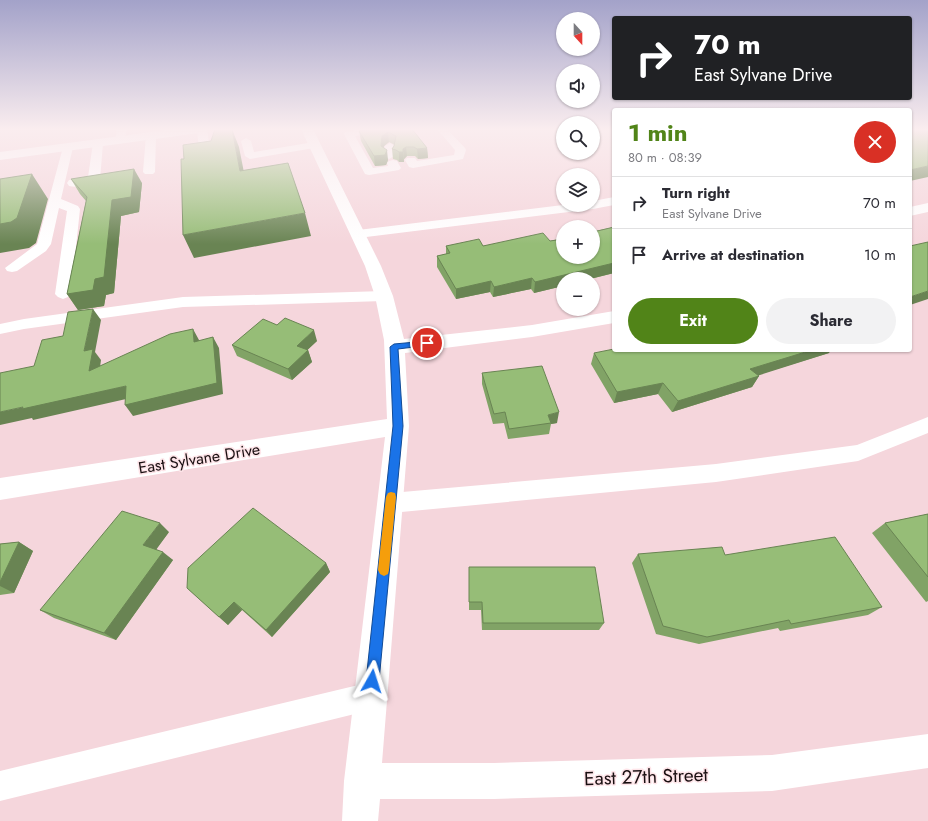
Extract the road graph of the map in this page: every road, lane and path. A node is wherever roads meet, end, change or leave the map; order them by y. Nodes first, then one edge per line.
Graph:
1 (63, 167) edge
2 (95, 167) edge
3 (149, 167) edge
4 (325, 167) edge
5 (149, 172) dead end
6 (58, 186) junction
7 (54, 201) junction
8 (612, 201) edge
9 (600, 204) edge
10 (928, 207) edge
11 (556, 209) edge
12 (912, 211) edge
13 (358, 234) junction
14 (12, 268) dead end
15 (63, 294) dead end
16 (384, 296) junction
17 (612, 317) edge
18 (0, 329) edge
19 (394, 347) junction
20 (928, 425) edge
21 (398, 426) junction
22 (0, 489) edge
23 (391, 503) junction
24 (371, 696) junction
25 (928, 751) edge
26 (362, 781) junction
27 (0, 786) edge
28 (360, 821) edge

1 - 6 lane
2 - 6 lane
3 - 5 lane
4 - 13 street
6 - 7 lane
7 - 14 lane
7 - 15 lane
8 - 9 lane
10 - 12 street
11 - 13 lane
13 - 16 street
16 - 18 lane
16 - 19 street
17 - 19 street
19 - 21 street
20 - 23 lane
21 - 22 street, East Sylvane Drive
21 - 23 street
23 - 24 street
24 - 26 street
24 - 27 lane
25 - 26 street, East 27th Street
26 - 28 street

